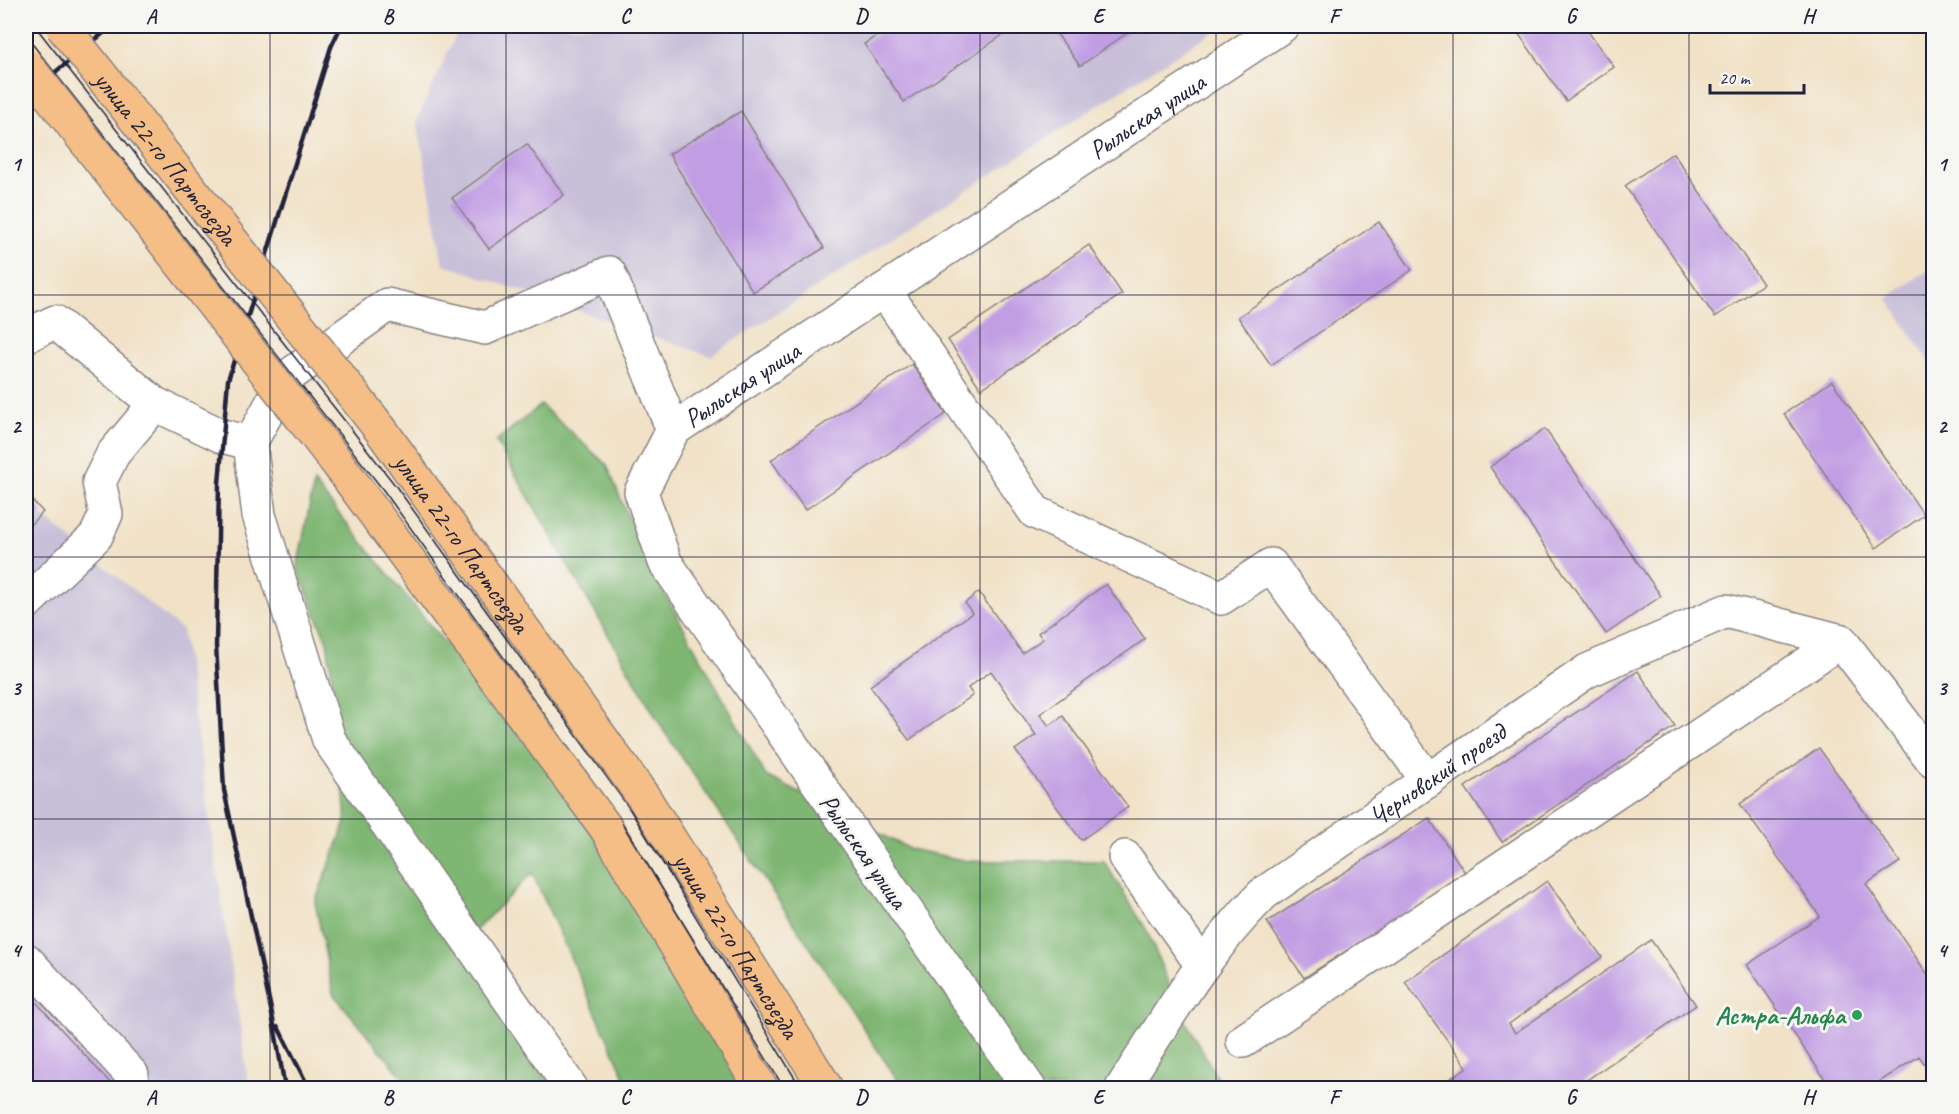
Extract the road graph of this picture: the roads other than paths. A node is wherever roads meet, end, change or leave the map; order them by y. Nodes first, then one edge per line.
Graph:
1 (62, 26) edge
2 (1282, 26) edge
3 (26, 65) edge
4 (885, 290) junction
5 (26, 336) edge
6 (155, 404) junction
7 (673, 430) junction
8 (250, 443) junction
9 (26, 603) edge
10 (1841, 641) junction
11 (1934, 762) edge
12 (1428, 781) junction
13 (1125, 857) dead end
14 (26, 960) edge
15 (1202, 965) junction
16 (1243, 1041) dead end
17 (132, 1075) dead end
18 (571, 1089) edge
19 (761, 1089) edge
20 (826, 1089) edge
21 (1029, 1089) edge
22 (1122, 1089) edge

1 - 20 main road, улица 22-го Партсъезда, bridge
2 - 4 street, Рыльская улица
3 - 19 main road, улица 22-го Партсъезда, bridge
4 - 7 street, Рыльская улица
4 - 12 street
5 - 6 street
6 - 8 street
6 - 9 street
7 - 8 street
7 - 21 street, Рыльская улица
8 - 18 street
10 - 11 street
10 - 12 street, Черновский проезд
10 - 16 street
12 - 15 street, Черновский проезд
13 - 15 street
14 - 17 street
15 - 22 street, Черновский проезд

